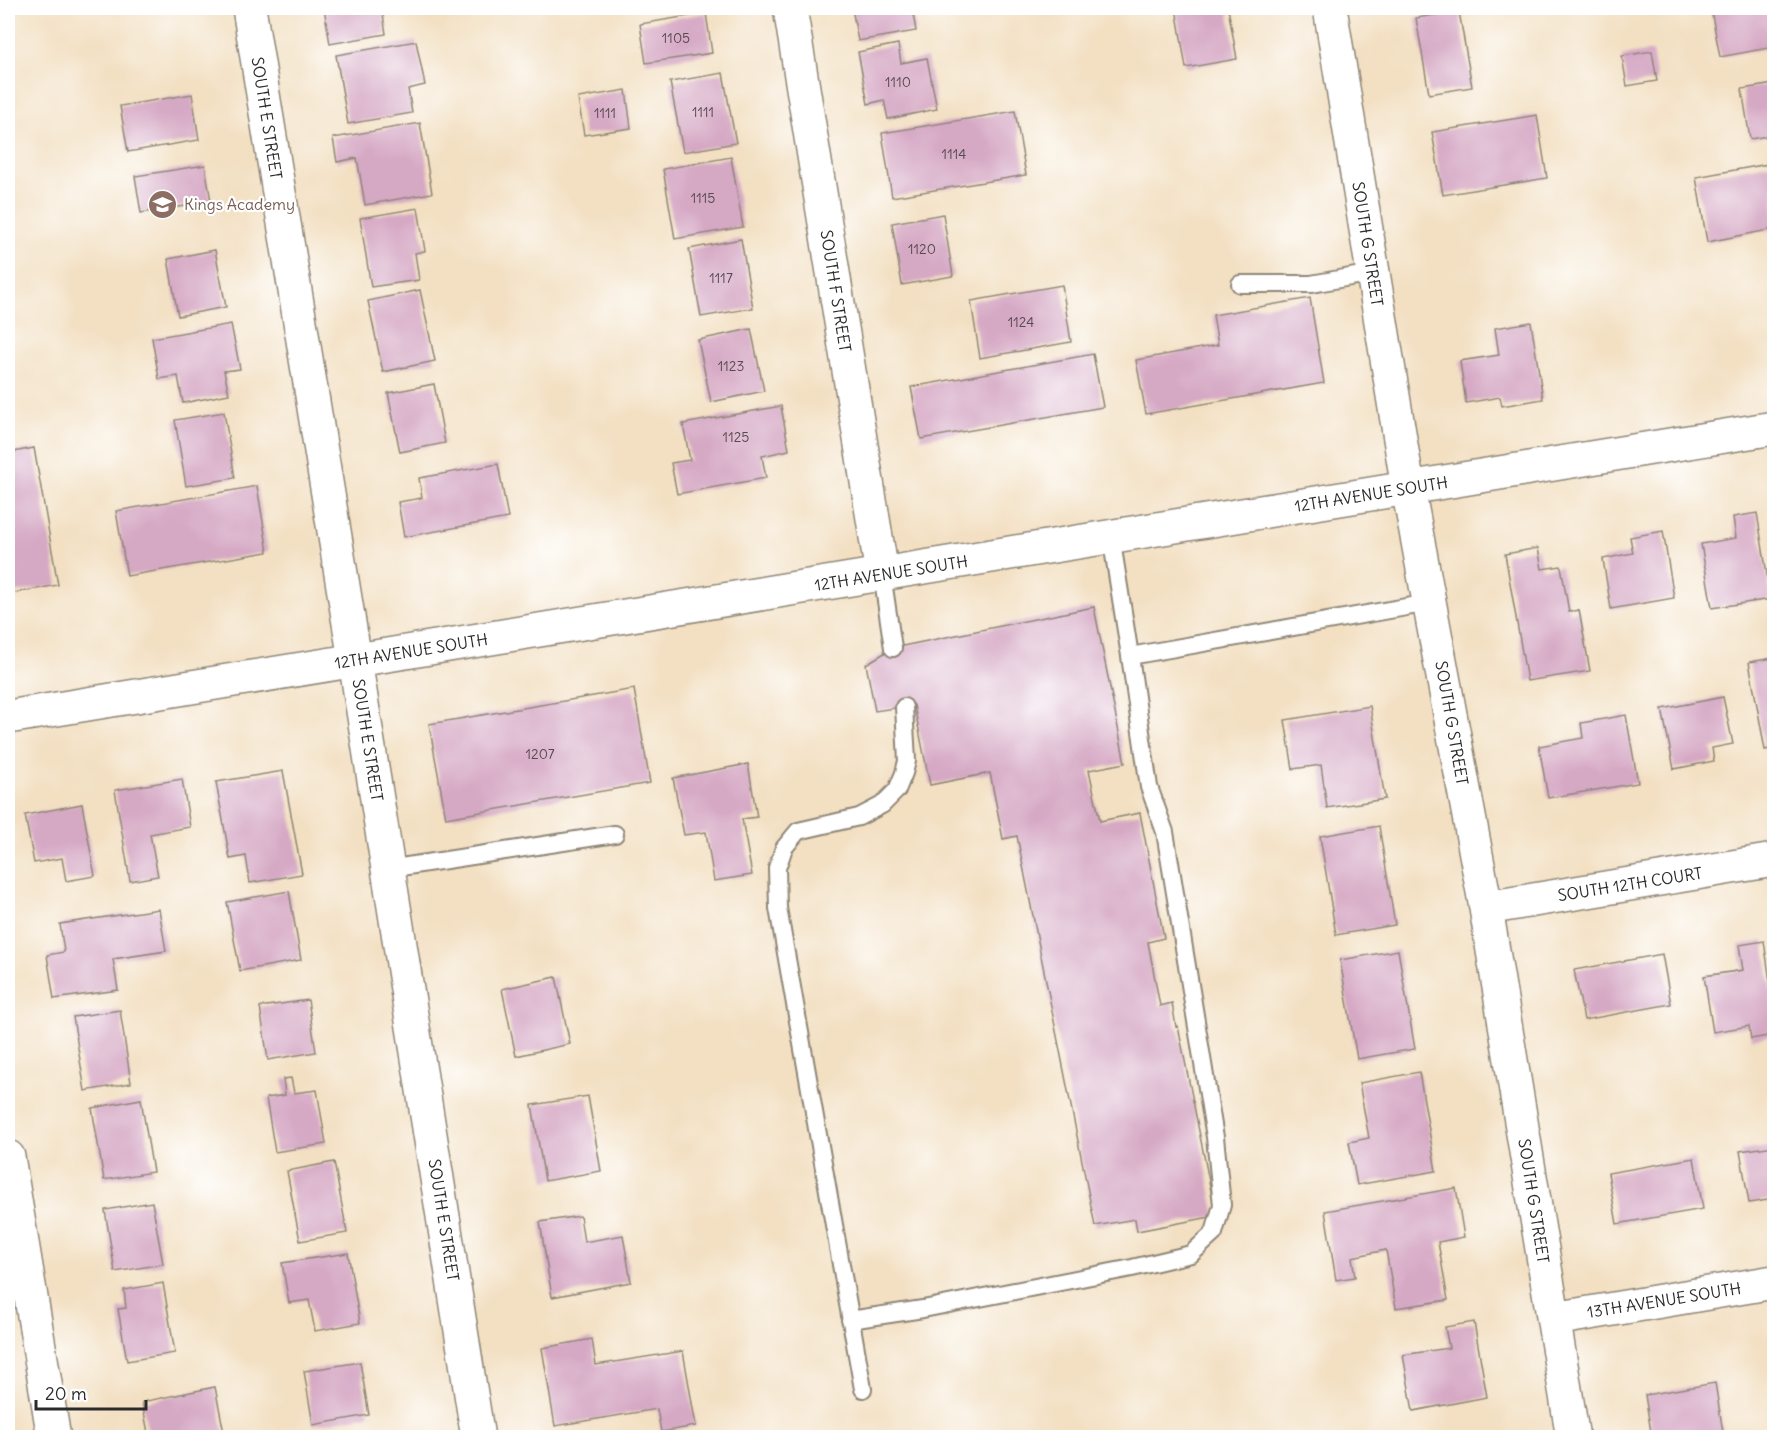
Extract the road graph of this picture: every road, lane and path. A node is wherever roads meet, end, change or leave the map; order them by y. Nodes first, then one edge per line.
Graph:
1 (249, 8) edge
2 (790, 8) edge
3 (1330, 8) edge
4 (1373, 273) junction
5 (1240, 284) dead end
6 (1774, 428) edge
7 (1408, 488) junction
8 (1111, 536) junction
9 (882, 574) junction
10 (1430, 603) junction
11 (893, 648) dead end
12 (1130, 656) junction
13 (356, 660) junction
14 (904, 707) dead end
15 (8, 717) edge
16 (615, 834) dead end
17 (1774, 860) edge
18 (388, 869) junction
19 (1486, 908) junction
20 (8, 1157) edge
21 (1774, 1282) edge
22 (1554, 1318) junction
23 (850, 1320) junction
24 (863, 1389) dead end
25 (54, 1437) edge
26 (478, 1437) edge
27 (1573, 1437) edge

1 - 13 street, SOUTH E STREET
2 - 9 street, SOUTH F STREET
3 - 4 street, SOUTH G STREET
4 - 5 lane
4 - 7 street, SOUTH G STREET
6 - 7 street, 12TH AVENUE SOUTH
7 - 8 street, 12TH AVENUE SOUTH
7 - 10 street, SOUTH G STREET
8 - 9 street, 12TH AVENUE SOUTH
8 - 12 lane
9 - 11 lane
9 - 13 street, 12TH AVENUE SOUTH
10 - 12 lane
10 - 19 street, SOUTH G STREET
12 - 23 lane
13 - 15 street, 12TH AVENUE SOUTH
13 - 18 street, SOUTH E STREET
14 - 23 lane
16 - 18 lane
17 - 19 street, SOUTH 12TH COURT
18 - 26 street, SOUTH E STREET
19 - 22 street, SOUTH G STREET
20 - 25 street
21 - 22 street, 13TH AVENUE SOUTH
22 - 27 street, SOUTH G STREET
23 - 24 lane

